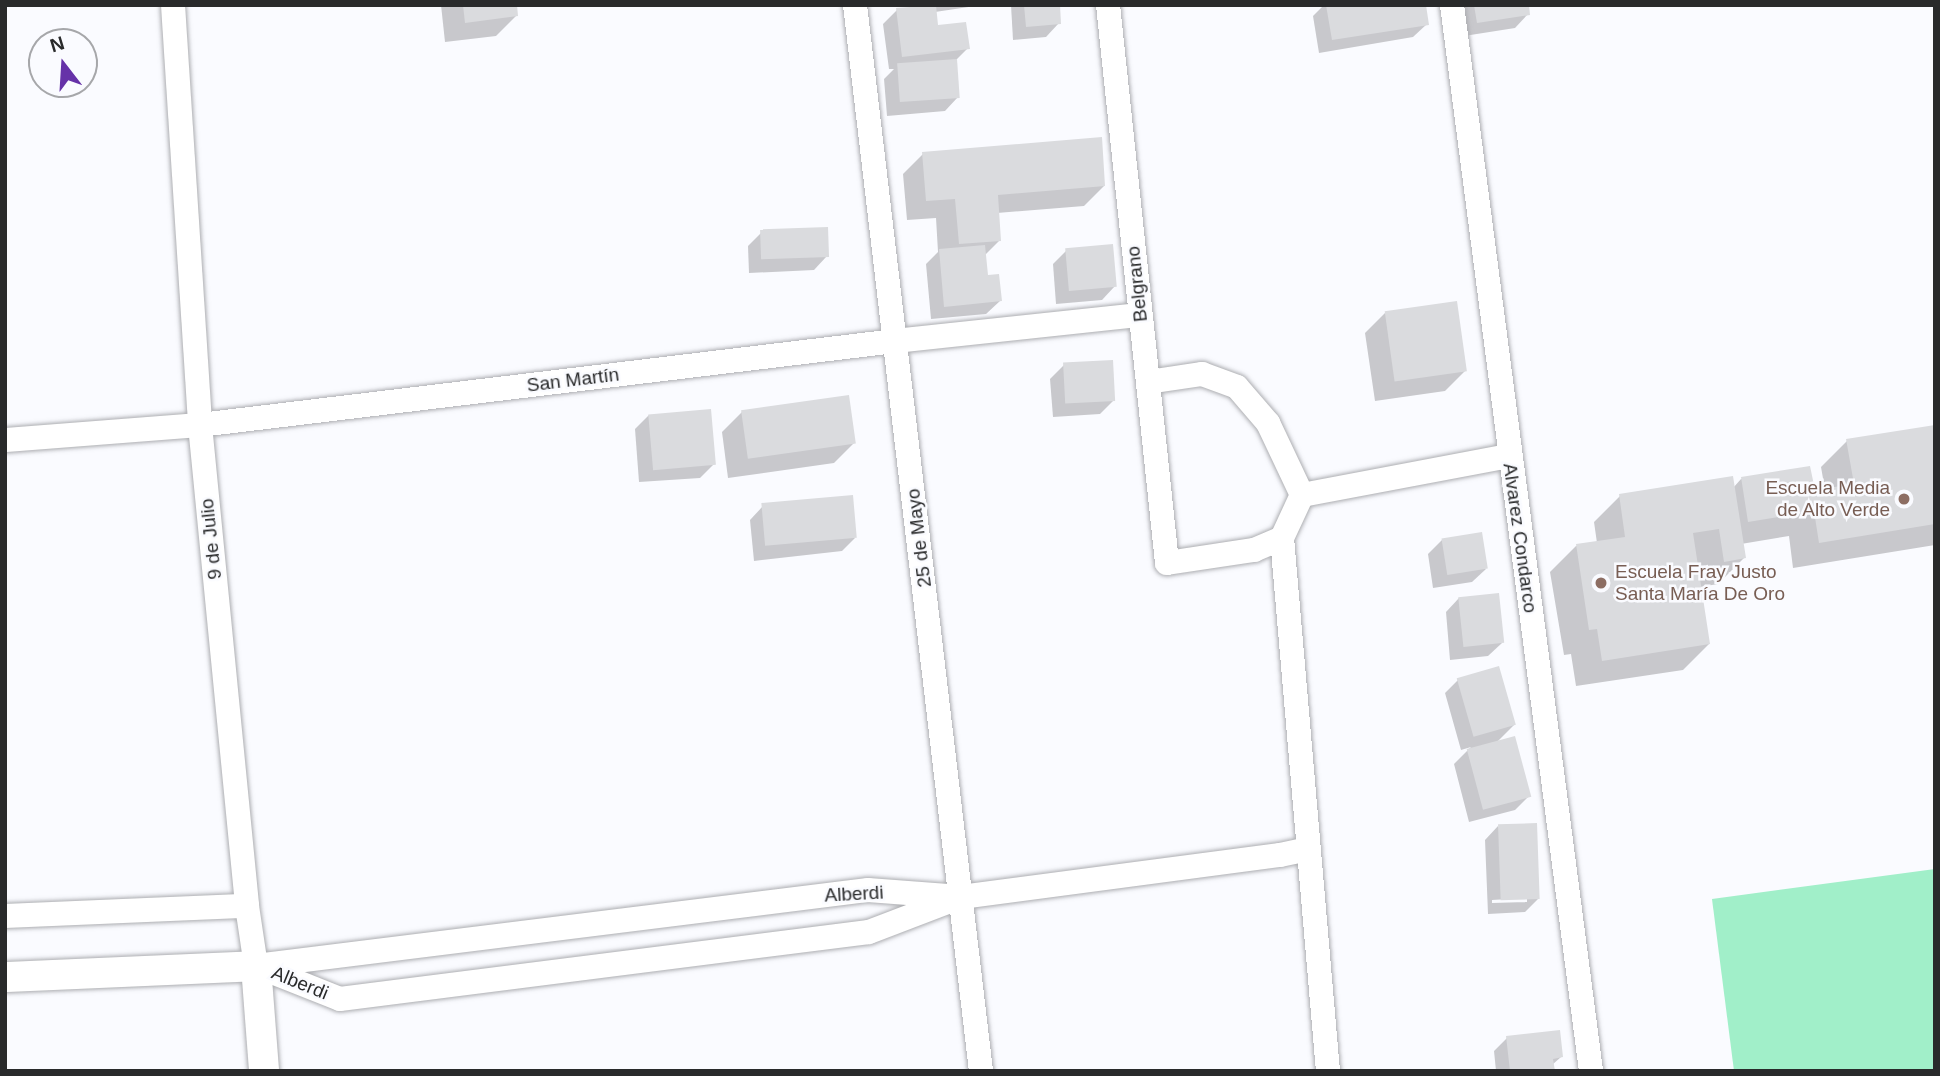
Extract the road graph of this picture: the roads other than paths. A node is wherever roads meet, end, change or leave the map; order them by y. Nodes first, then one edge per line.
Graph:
1 (173, 5) edge
2 (855, 5) edge
3 (1108, 5) edge
4 (1452, 5) edge
5 (1140, 315) junction
6 (895, 341) junction
7 (1148, 382) junction
8 (200, 425) junction
9 (5, 440) edge
10 (1509, 456) junction
11 (1302, 495) junction
12 (1282, 538) junction
13 (1308, 849) junction
14 (961, 897) junction
15 (247, 906) junction
16 (5, 916) edge
17 (256, 966) junction
18 (5, 977) edge
19 (264, 1071) edge
20 (981, 1071) edge
21 (1328, 1071) edge
22 (1591, 1071) edge

1 - 8 street, 9 de Julio
2 - 6 street, 25 de Mayo
3 - 5 street, Belgrano
4 - 10 street, Alvarez Condarco
5 - 6 street, San Martín
5 - 7 street, Belgrano
6 - 8 street, San Martín
6 - 14 street, 25 de Mayo
7 - 11 street
7 - 12 street, Belgrano
8 - 9 street, San Martín
8 - 15 street, 9 de Julio
10 - 11 street
10 - 22 street, Alvarez Condarco
11 - 12 street
12 - 13 street
13 - 14 street, Alberdi
13 - 21 street
14 - 17 street, Alberdi
14 - 17 street, Alberdi
14 - 20 street, 25 de Mayo
15 - 16 street
15 - 17 street, 9 de Julio
17 - 18 street
17 - 19 street, 9 de Julio

